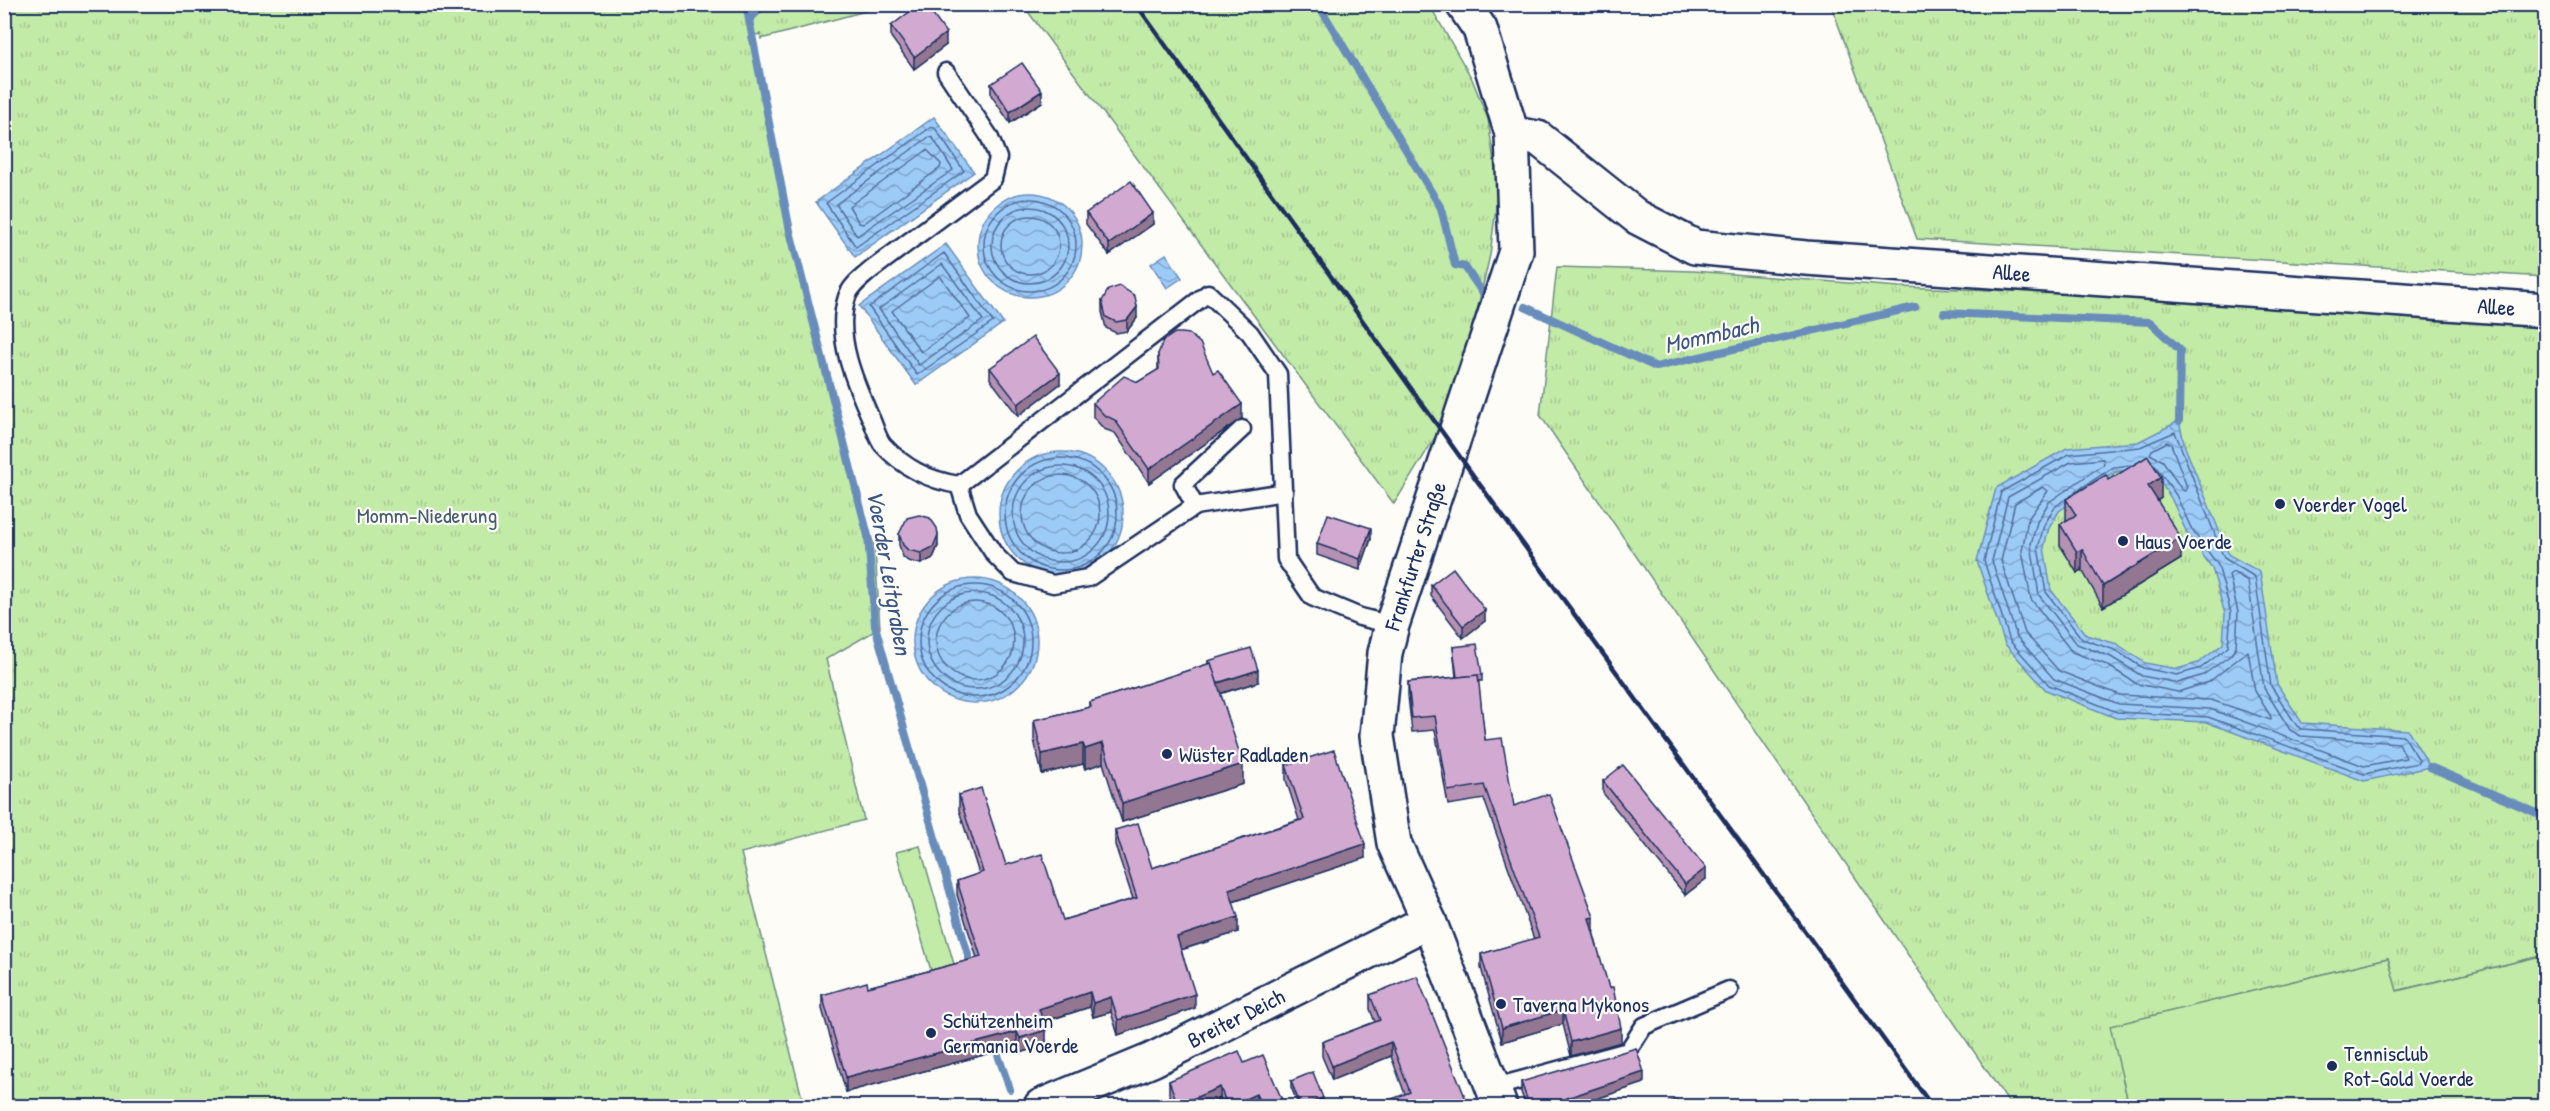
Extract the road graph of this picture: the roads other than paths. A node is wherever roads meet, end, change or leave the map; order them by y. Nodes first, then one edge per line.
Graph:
1 (1463, 4) edge
2 (946, 72) dead end
3 (1512, 134) junction
4 (2546, 309) edge
5 (1242, 429) dead end
6 (959, 485) junction
7 (1284, 492) junction
8 (1195, 506) junction
9 (1392, 625) junction
10 (1429, 921) junction
11 (1729, 990) dead end
12 (1497, 1099) edge
13 (1041, 1107) edge

1 - 3 street, Frankfurter Straße
2 - 6 lane
3 - 4 street, Allee
3 - 9 street, Frankfurter Straße
5 - 8 lane
6 - 7 lane
6 - 8 lane
7 - 8 lane
7 - 9 lane
9 - 10 street, Frankfurter Straße
10 - 12 street, Frankfurter Straße
10 - 13 street, Breiter Deich
11 - 12 lane

